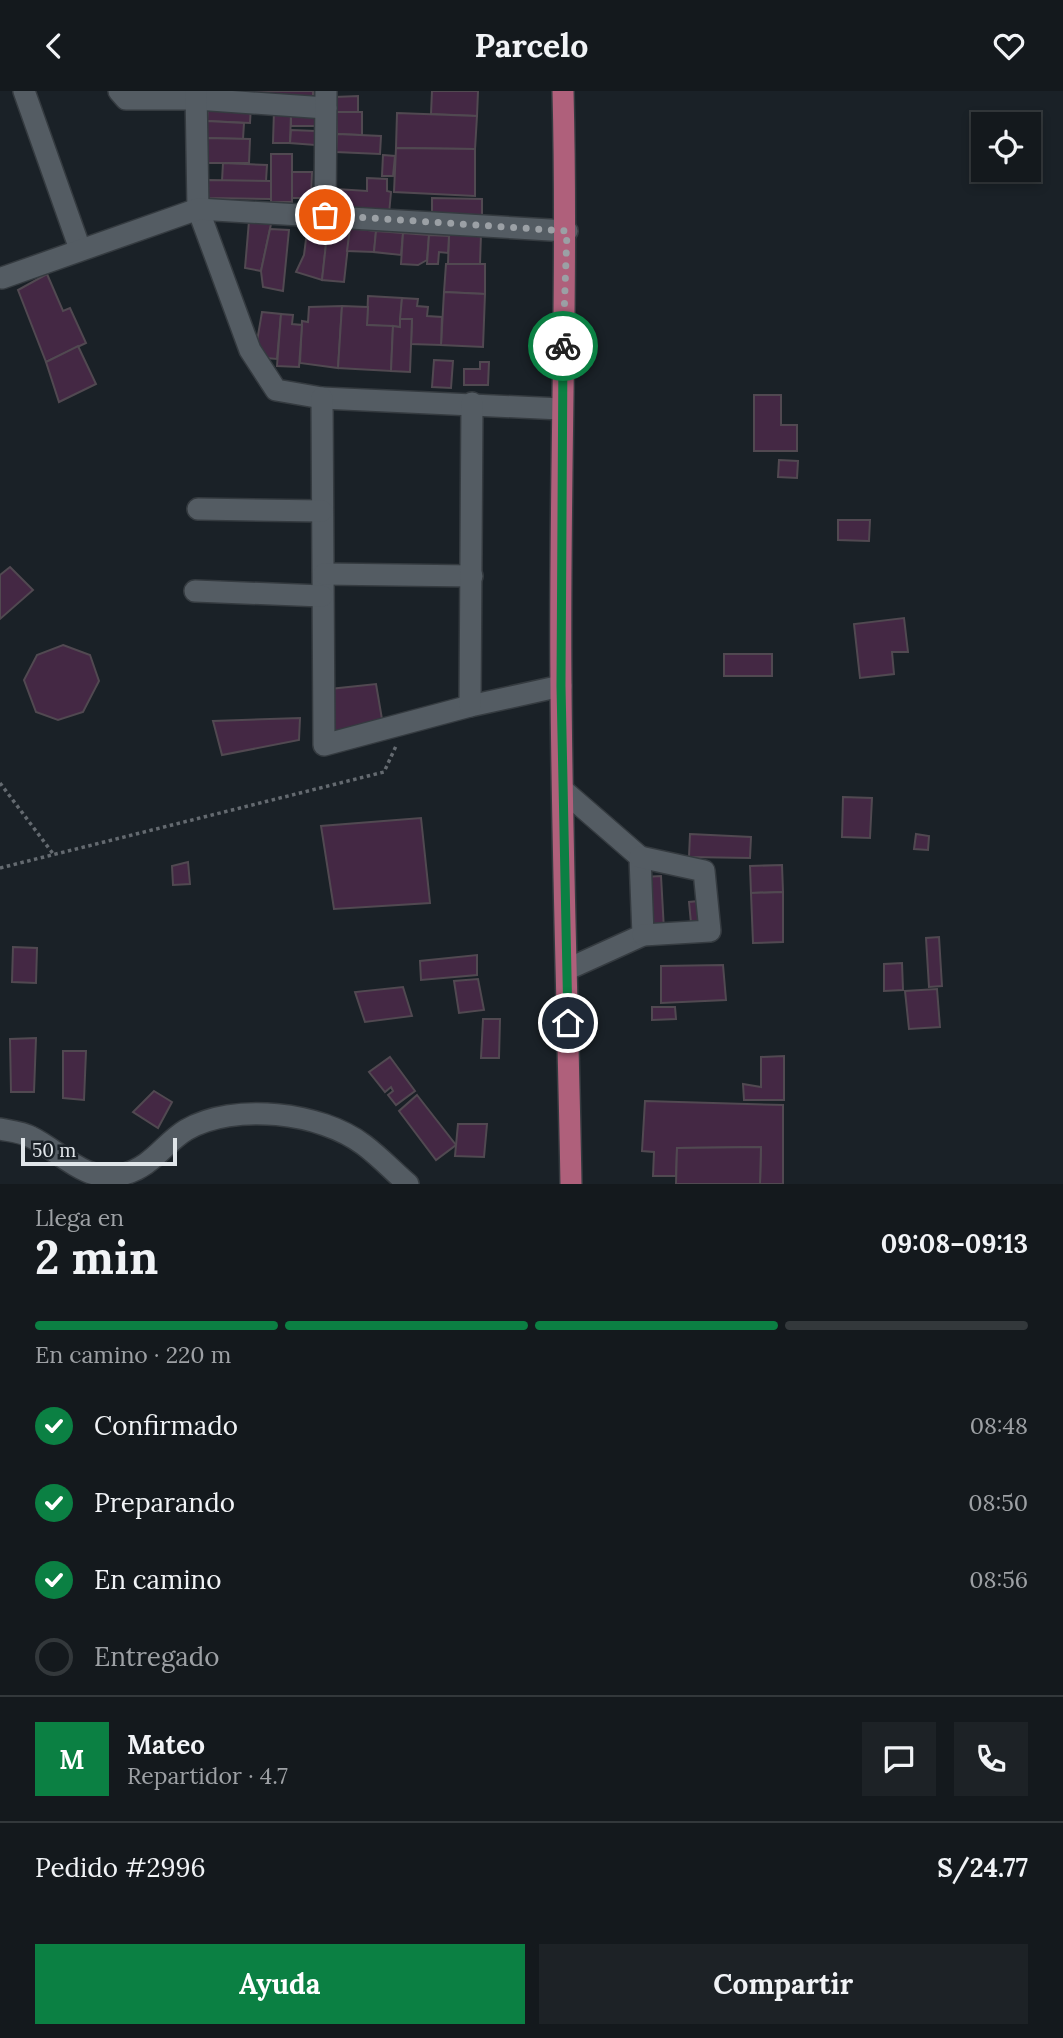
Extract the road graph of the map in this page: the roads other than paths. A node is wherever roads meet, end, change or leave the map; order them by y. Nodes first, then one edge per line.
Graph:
1 (24, 91) edge
2 (119, 91) edge
3 (564, 91) edge
4 (196, 95) edge
5 (326, 99) edge
6 (198, 209) junction
7 (325, 215) junction
8 (567, 231) junction
9 (80, 249) junction
10 (2, 278) dead end
11 (322, 398) junction
12 (472, 403) junction
13 (561, 409) junction
14 (198, 509) dead end
15 (322, 511) junction
16 (324, 574) junction
17 (472, 576) junction
18 (195, 591) dead end
19 (322, 596) junction
20 (561, 686) junction
21 (470, 706) junction
22 (564, 791) junction
23 (640, 857) junction
24 (643, 935) junction
25 (568, 969) junction
26 (0, 1129) edge
27 (408, 1184) edge
28 (570, 1184) edge

1 - 9 street
2 - 4 street
3 - 8 main road
4 - 5 street
4 - 6 street
5 - 7 street
6 - 7 street
6 - 9 street
6 - 11 street
7 - 8 street
8 - 13 main road
9 - 10 street
11 - 12 street
11 - 15 street
12 - 13 street
12 - 17 street
13 - 20 main road
14 - 15 street
15 - 16 street
16 - 17 street
16 - 19 street
17 - 21 street
18 - 19 street
19 - 21 street
20 - 21 street
20 - 22 main road
22 - 23 street
22 - 25 main road
23 - 24 street
23 - 24 street
24 - 25 street
25 - 28 main road
26 - 27 street

